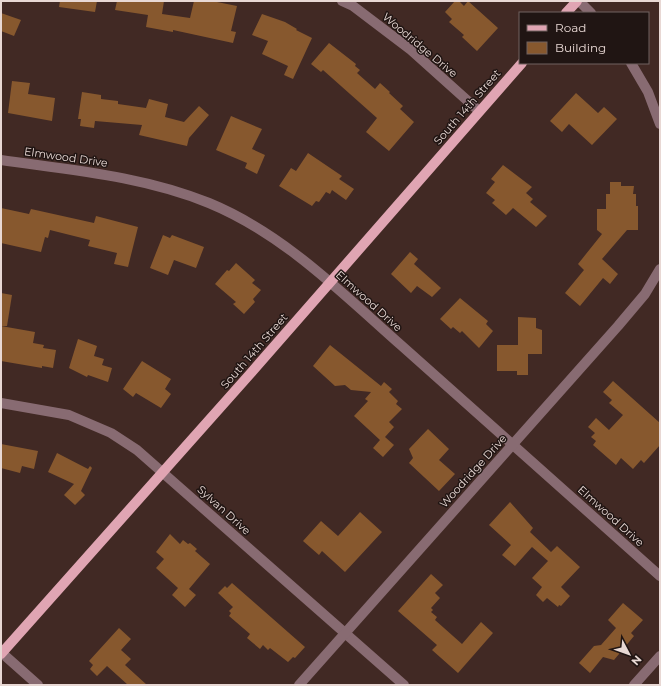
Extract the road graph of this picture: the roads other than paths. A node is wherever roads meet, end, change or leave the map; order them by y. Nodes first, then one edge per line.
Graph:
1 (342, 1) edge
2 (578, 1) edge
3 (567, 12) edge
4 (590, 12) edge
5 (521, 64) edge
6 (632, 64) edge
7 (479, 111) junction
8 (660, 124) edge
9 (1, 160) edge
10 (660, 269) edge
11 (330, 282) junction
12 (1, 403) edge
13 (512, 445) junction
14 (162, 472) junction
15 (660, 576) edge
16 (345, 634) junction
17 (1, 653) edge
18 (660, 656) edge
19 (38, 685) edge
20 (299, 685) edge
21 (404, 685) edge
22 (634, 685) edge

1 - 7 street, Woodridge Drive
2 - 3 main road
2 - 4 street
5 - 7 main road, South 14th Street
6 - 8 street
7 - 11 main road, South 14th Street
9 - 11 street, Elmwood Drive
10 - 13 street, Woodridge Drive
11 - 13 street, Elmwood Drive
11 - 14 main road, South 14th Street
12 - 14 street, Sylvan Drive
13 - 15 street, Elmwood Drive
13 - 16 street, Woodridge Drive
14 - 16 street, Sylvan Drive
14 - 17 main road, South 14th Street
16 - 20 street, Woodridge Drive
16 - 21 street, Sylvan Drive
17 - 19 street
18 - 22 street

